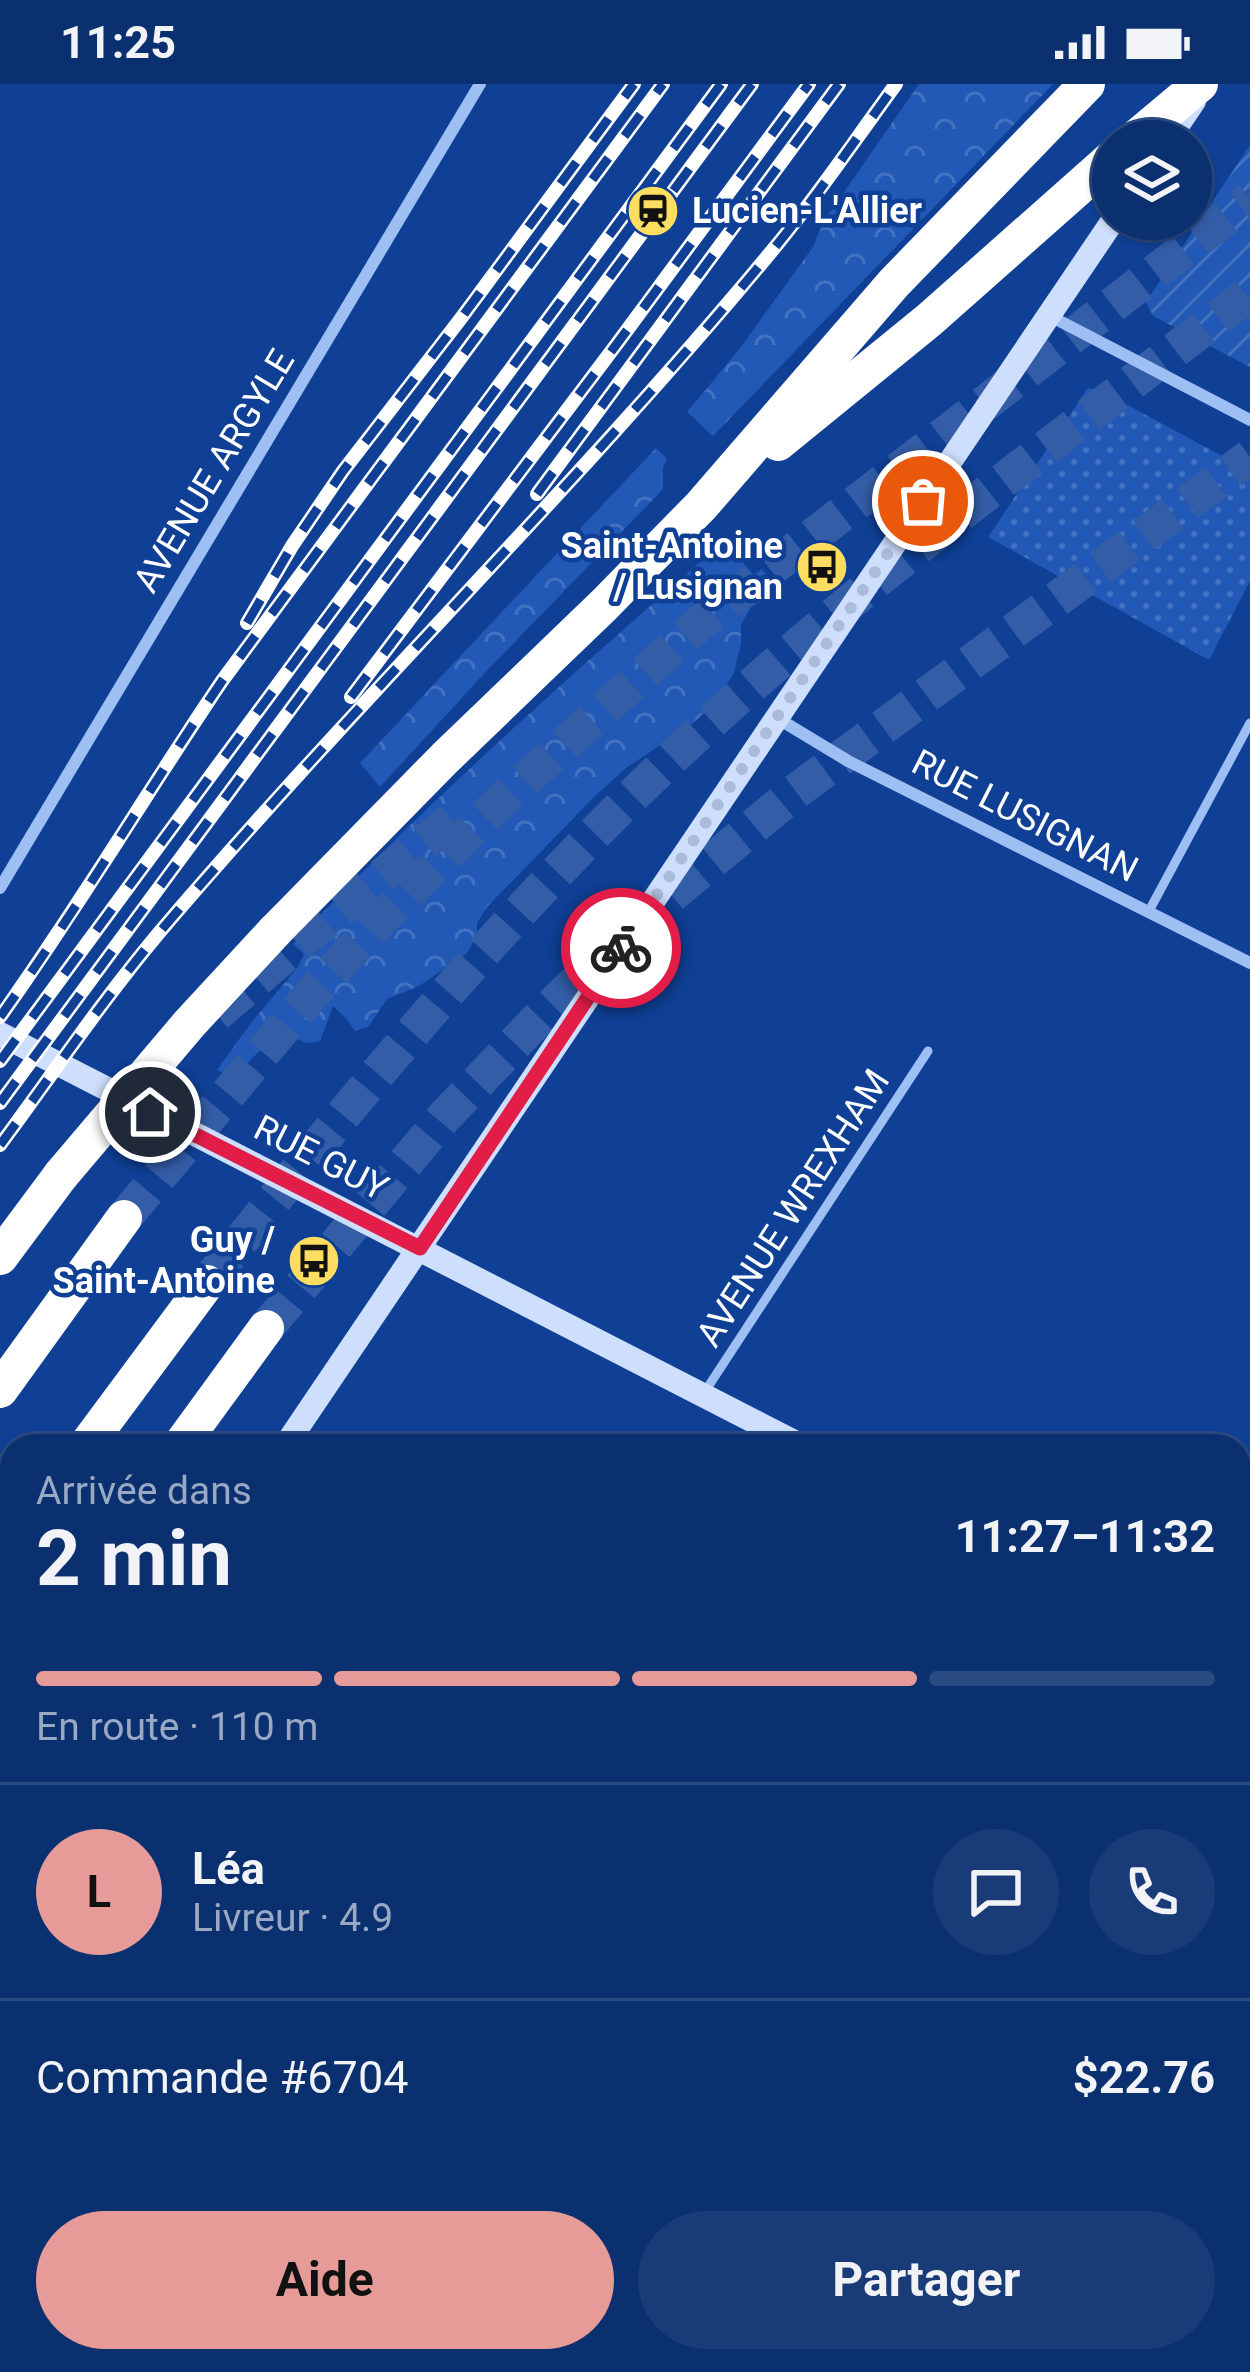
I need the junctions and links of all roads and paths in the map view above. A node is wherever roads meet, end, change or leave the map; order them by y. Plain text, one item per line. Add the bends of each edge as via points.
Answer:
1 (480, 84) edge
2 (1087, 84) edge
3 (1203, 84) edge
4 (1158, 120) edge
5 (1180, 120) edge
6 (1092, 176) edge
7 (1100, 240) edge
8 (1050, 316) junction
9 (1250, 420) edge
10 (701, 506) junction
11 (776, 717) junction
12 (1250, 723) edge
13 (0, 888) edge
14 (1149, 911) junction
15 (1250, 963) edge
16 (0, 1034) edge
17 (928, 1052) dead end
18 (124, 1218) tunnel mouth
19 (420, 1248) junction
20 (0, 1257) edge
21 (207, 1283) tunnel mouth
22 (266, 1328) tunnel mouth
23 (0, 1390) edge
24 (704, 1394) junction
25 (95, 1434) edge
26 (189, 1434) edge
27 (293, 1434) edge
28 (779, 1434) edge

1 - 13 street, AVENUE ARGYLE
2 - 10 highway via 894,283
3 - 4 highway
3 - 5 main road
6 - 10 highway
7 - 8 main road
8 - 9 street
8 - 11 main road
10 - 20 highway, bridge via 275,931 61,1175
11 - 14 street, RUE LUSIGNAN
11 - 19 main road
12 - 14 lane
14 - 15 street, RUE LUSIGNAN
16 - 19 main road, RUE GUY
17 - 24 lane, AVENUE WREXHAM
18 - 23 highway
19 - 24 main road, RUE GUY
19 - 27 main road
21 - 25 highway
22 - 26 highway
24 - 28 main road, RUE GUY

